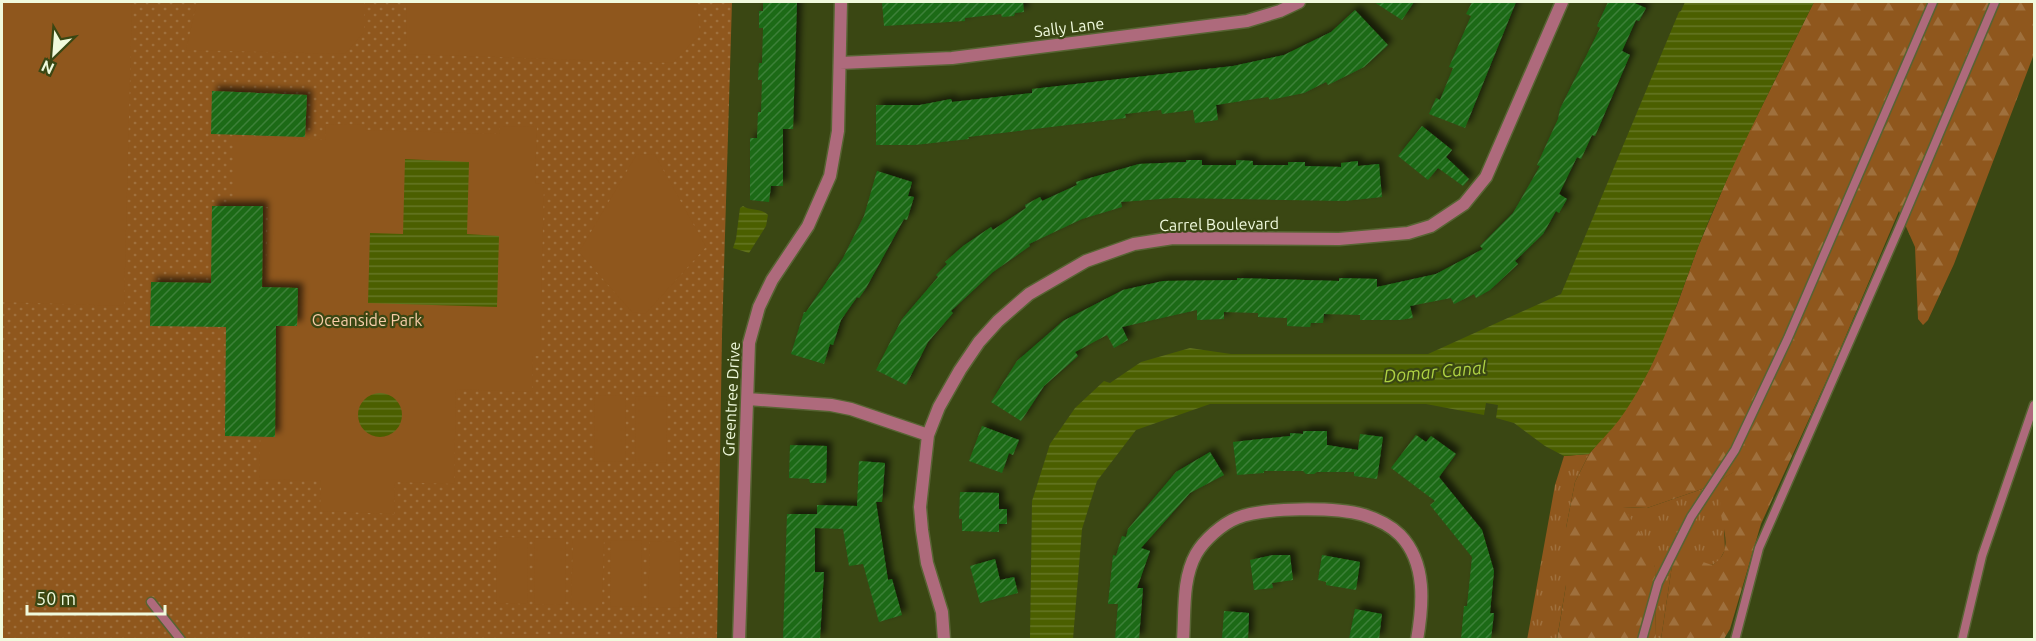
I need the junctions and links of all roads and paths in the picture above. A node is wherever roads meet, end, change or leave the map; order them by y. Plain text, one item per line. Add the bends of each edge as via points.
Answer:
1 (841, 2) edge
2 (1299, 2) edge
3 (1562, 2) edge
4 (1933, 2) edge
5 (1995, 2) edge
6 (840, 63) junction
7 (748, 399) junction
8 (2034, 405) edge
9 (928, 435) junction
10 (151, 602) dead end
11 (181, 639) edge
12 (739, 639) edge
13 (944, 639) edge
14 (1183, 639) edge
15 (1417, 639) edge
16 (1642, 639) edge
17 (1736, 639) edge
18 (1962, 639) edge

1 - 6 street, Greentree Drive
2 - 6 street, Sally Lane via 1247,21 952,58
3 - 9 street, Carrel Boulevard via 1486,177 1464,204 1446,218 1408,233 1339,239 1173,238 1134,244 1086,261 1029,294 998,321 949,388
4 - 16 lane via 1735,450 1691,517 1658,583
5 - 17 lane via 1759,548
6 - 7 street, Greentree Drive via 838,131 830,176 808,226 759,307 749,344
7 - 9 street via 831,405
7 - 12 street, Greentree Drive
8 - 18 lane via 1982,556
9 - 13 street, Carrel Boulevard via 920,507 927,563 942,612
10 - 11 lane
14 - 15 street via 1188,576 1196,554 1234,519 1257,511 1362,515 1384,523 1400,535 1415,559 1421,580 1422,613

